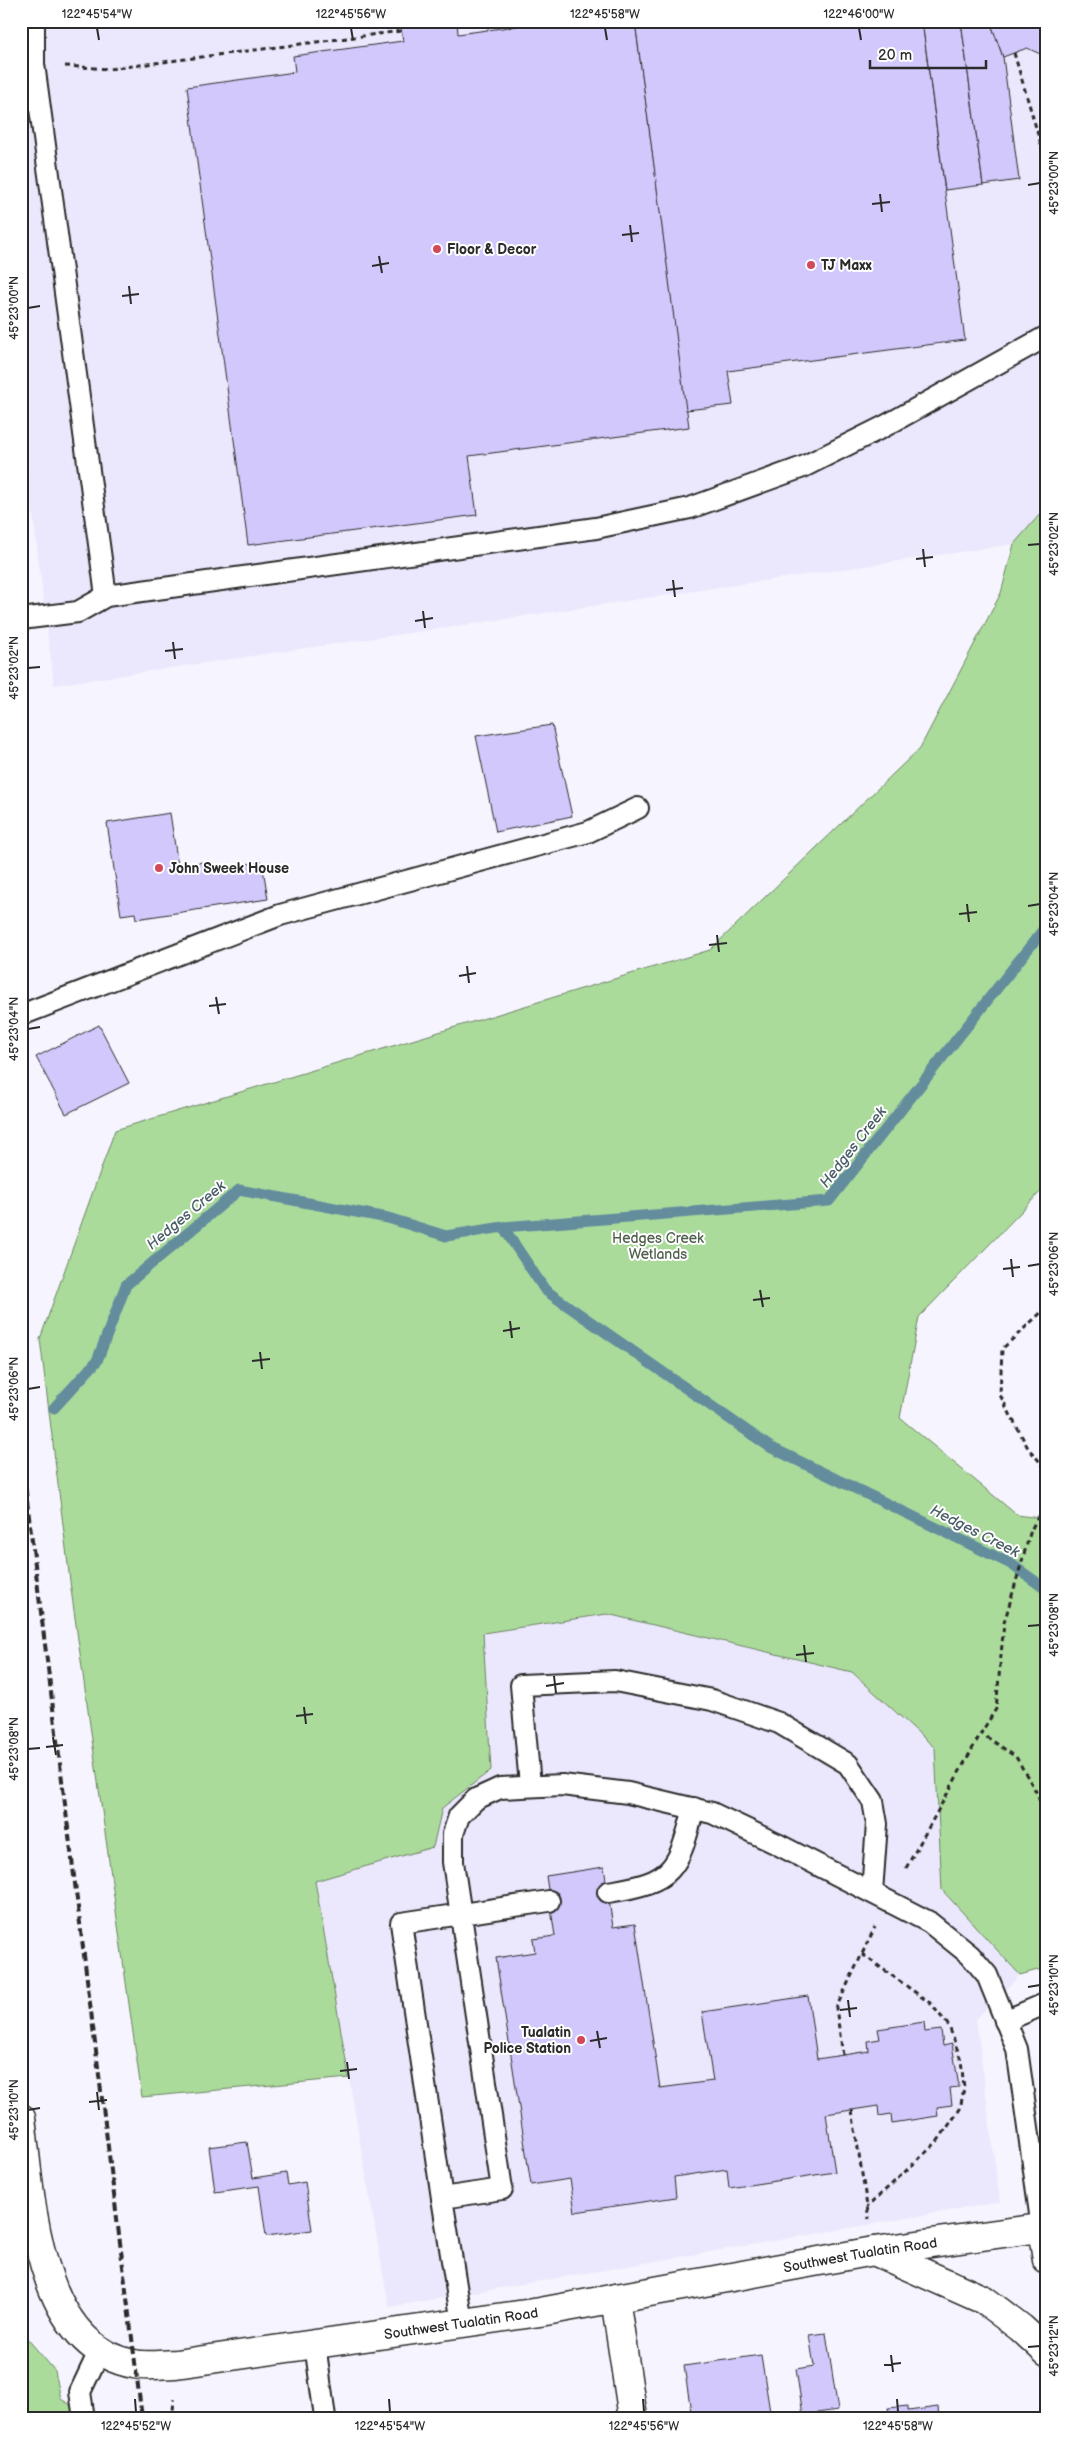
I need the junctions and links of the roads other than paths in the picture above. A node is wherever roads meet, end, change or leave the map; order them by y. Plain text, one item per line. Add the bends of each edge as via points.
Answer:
1 (34, 21) edge
2 (1047, 336) edge
3 (106, 596) junction
4 (21, 618) edge
5 (638, 808) dead end
6 (21, 1015) edge
7 (530, 1785) junction
8 (694, 1808) junction
9 (608, 1892) dead end
10 (872, 1892) junction
11 (549, 1901) dead end
12 (461, 1914) junction
13 (1047, 2003) edge
14 (1005, 2021) junction
15 (21, 2118) edge
16 (26, 2194) edge
17 (442, 2198) junction
18 (1044, 2227) edge
19 (874, 2252) junction
20 (1047, 2260) edge
21 (615, 2298) junction
22 (462, 2323) junction
23 (315, 2344) junction
24 (100, 2350) junction
25 (1047, 2352) edge
26 (84, 2418) edge
27 (325, 2418) edge
28 (633, 2418) edge

1 - 3 lane via 34,64
2 - 3 lane via 885,426 803,467 690,508 596,528
3 - 4 lane via 78,612
5 - 6 lane via 588,832 280,915
7 - 8 lane via 562,1785 628,1793
7 - 10 lane via 521,1685 616,1681 712,1700 779,1724 848,1764 873,1801 877,1824
7 - 12 lane via 500,1788 476,1799 459,1816 453,1834 453,1862
8 - 9 lane via 684,1848 674,1867 657,1880
8 - 10 lane via 712,1813
10 - 14 lane via 929,1922 970,1955 987,1975
11 - 12 lane
12 - 17 lane via 401,1923
12 - 17 lane via 502,2190
13 - 14 lane
14 - 18 lane via 1017,2049
15 - 16 main road, Southwest Tualatin Road
16 - 24 main road, Southwest Tualatin Road via 53,2290 77,2330
17 - 22 lane
18 - 19 main road, Southwest Tualatin Road
18 - 20 main road
19 - 21 main road, Southwest Tualatin Road
19 - 25 main road via 984,2300
21 - 22 main road, Southwest Tualatin Road
21 - 28 main road
22 - 23 main road, Southwest Tualatin Road
23 - 24 main road, Southwest Tualatin Road via 176,2364 134,2364
23 - 27 lane
24 - 26 lane via 80,2392

